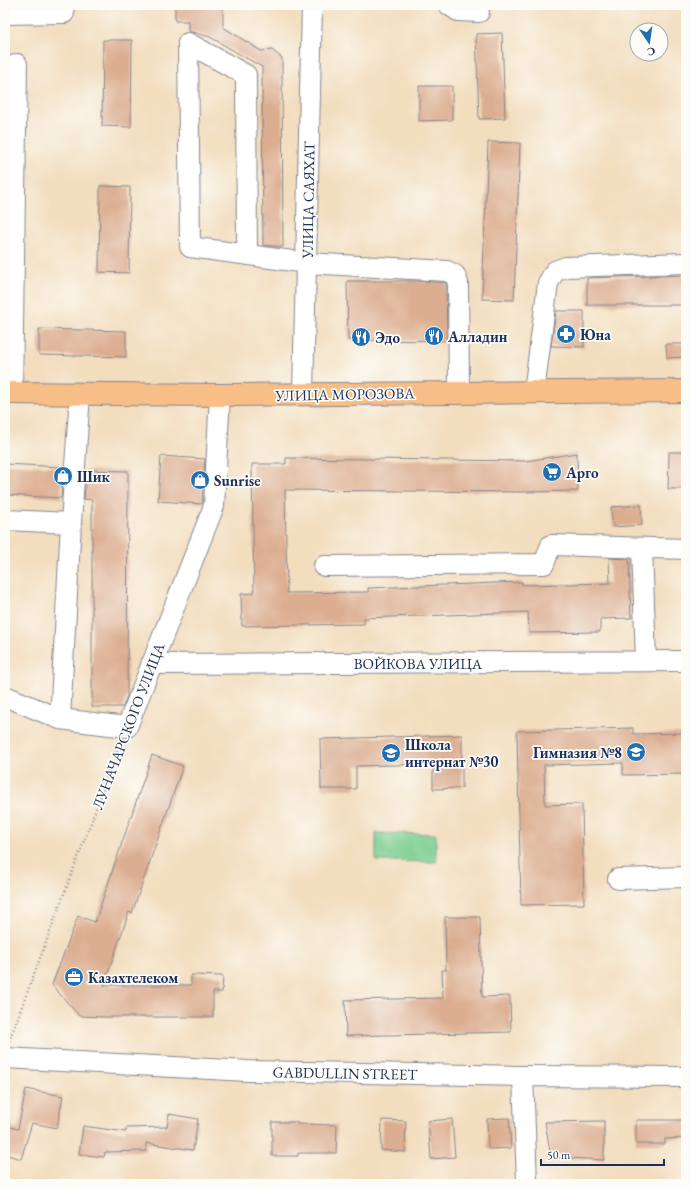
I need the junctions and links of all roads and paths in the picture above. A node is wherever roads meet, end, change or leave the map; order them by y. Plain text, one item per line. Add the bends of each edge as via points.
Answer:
1 (312, 5) edge
2 (449, 5) edge
3 (479, 12) dead end
4 (5, 14) edge
5 (64, 14) dead end
6 (17, 64) dead end
7 (246, 254) junction
8 (307, 263) junction
9 (686, 263) edge
10 (9, 301) edge
11 (686, 391) edge
12 (534, 392) junction
13 (9, 393) edge
14 (459, 393) junction
15 (80, 394) junction
16 (303, 394) junction
17 (220, 396) junction
18 (5, 520) edge
19 (71, 523) junction
20 (642, 548) junction
21 (686, 549) edge
22 (324, 566) dead end
23 (646, 661) junction
24 (686, 661) edge
25 (150, 664) junction
26 (5, 696) edge
27 (60, 719) junction
28 (127, 727) junction
29 (686, 877) edge
30 (618, 879) dead end
31 (6, 1051) edge
32 (523, 1076) junction
33 (686, 1077) edge
34 (527, 1184) edge

1 - 8 street, УЛИЦА САЯХАТ
2 - 3 street via 458,11
4 - 5 street
6 - 10 street
7 - 7 street via 246,75 188,43 190,247
7 - 8 street
8 - 14 street via 447,271 455,275 458,283
8 - 16 street, УЛИЦА САЯХАТ
9 - 12 street via 566,267 556,271 548,283
10 - 13 street
11 - 12 main road, УЛИЦА МОРОЗОВА
12 - 14 main road, УЛИЦА МОРОЗОВА
13 - 15 main road, УЛИЦА МОРОЗОВА
14 - 16 main road, УЛИЦА МОРОЗОВА
15 - 17 main road, УЛИЦА МОРОЗОВА
15 - 19 street
16 - 17 main road, УЛИЦА МОРОЗОВА
17 - 25 street, ЛУНАЧАРСКОГО УЛИЦА via 214,506
18 - 19 street
19 - 27 street
20 - 21 street
20 - 22 street via 551,545 544,564
20 - 23 street
23 - 24 street, ВОЙКОВА УЛИЦА
23 - 25 street, ВОЙКОВА УЛИЦА
25 - 28 street, ЛУНАЧАРСКОГО УЛИЦА
26 - 27 street
27 - 28 street
28 - 31 path, ЛУНАЧАРСКОГО УЛИЦА
29 - 30 street
31 - 32 street, GABDULLIN STREET via 248,1071
32 - 33 street, GABDULLIN STREET
32 - 34 street

